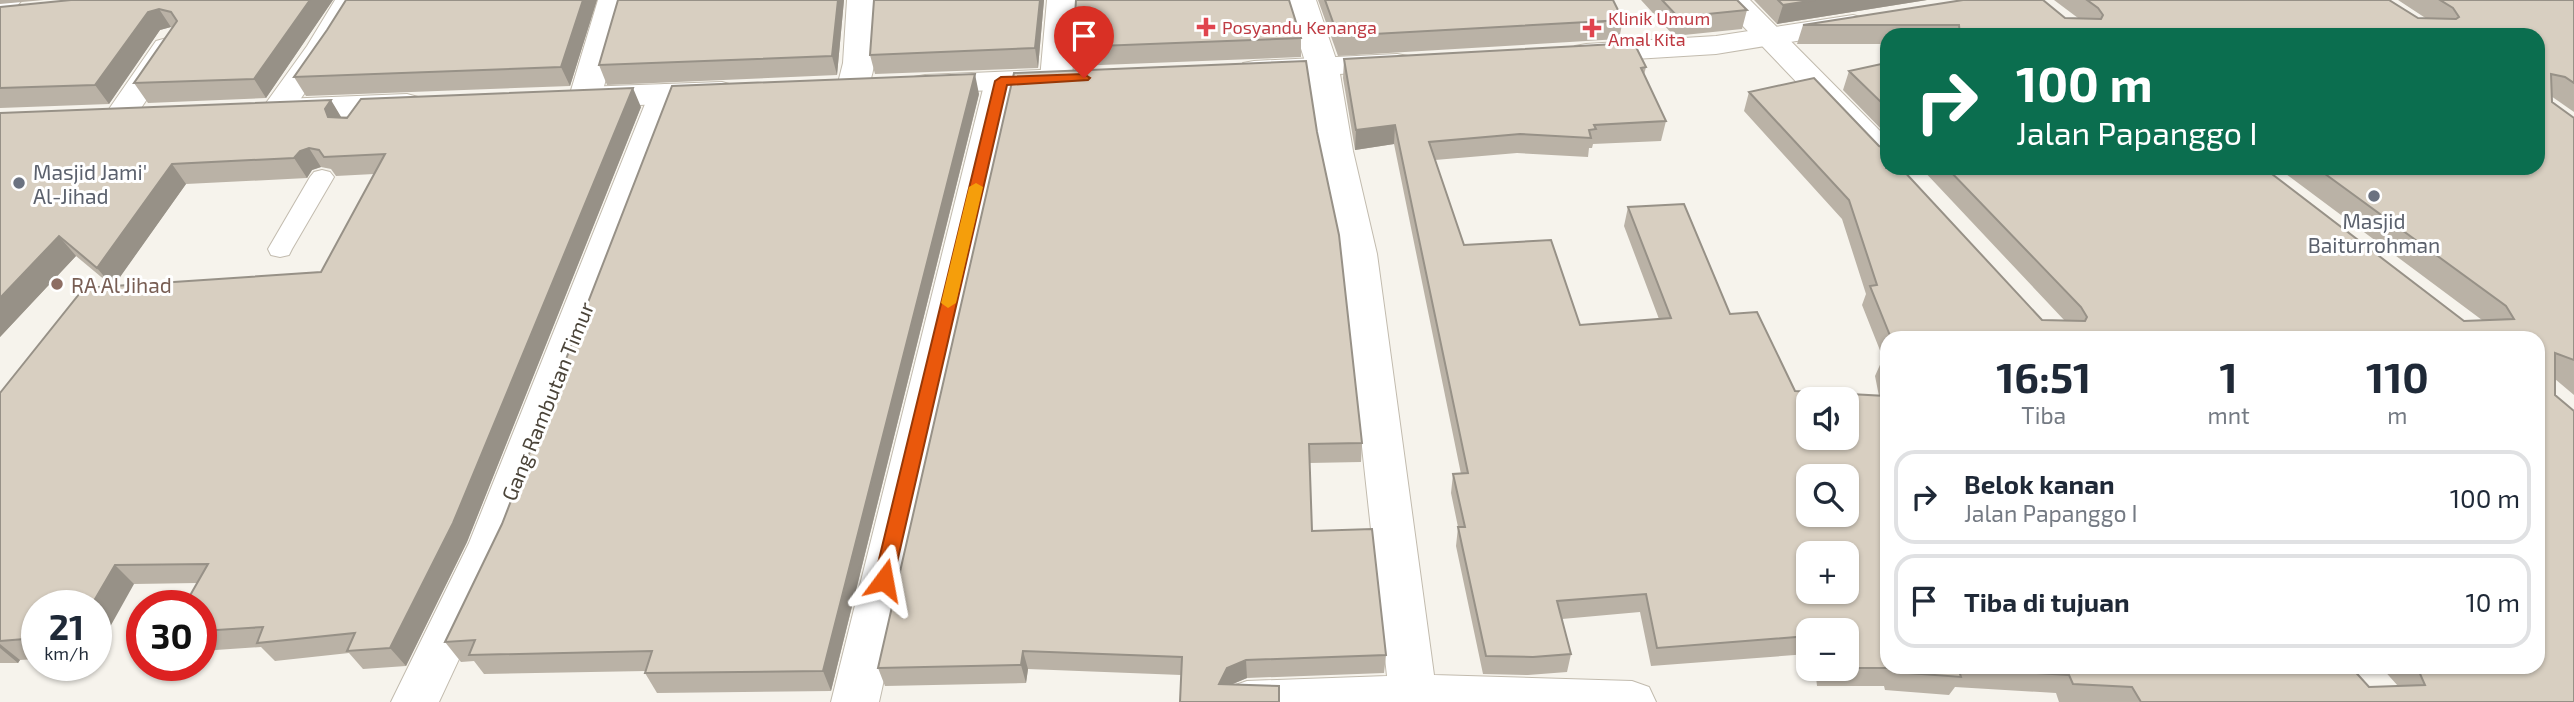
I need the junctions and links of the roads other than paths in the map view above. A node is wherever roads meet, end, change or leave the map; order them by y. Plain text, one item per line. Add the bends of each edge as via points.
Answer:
1 (350, 0) edge
2 (613, 0) edge
3 (862, 0) edge
4 (1062, 0) edge
5 (1301, 0) edge
6 (1733, 0) edge
7 (18, 7) edge
8 (0, 8) edge
9 (0, 16) edge
10 (1878, 20) edge
11 (1769, 37) junction
12 (172, 39) edge
13 (1553, 55) edge
14 (1432, 61) edge
15 (1323, 68) junction
16 (1222, 72) edge
17 (1098, 77) edge
18 (1056, 79) junction
19 (1001, 81) junction
20 (745, 91) edge
21 (665, 94) junction
22 (431, 103) edge
23 (159, 114) edge
24 (1880, 150) edge
25 (322, 177) edge
26 (280, 248) dead end
27 (1413, 696) junction
28 (415, 702) edge
29 (855, 702) edge
30 (1247, 702) edge
31 (1632, 702) edge

1 - 22 street via 321,48 264,110 358,118
2 - 21 street via 571,98
3 - 19 street via 858,63 863,86
4 - 18 street
5 - 15 street
6 - 11 street
7 - 8 street
7 - 9 street
10 - 11 street
11 - 13 street via 1716,45
11 - 24 street
12 - 23 street via 107,117
14 - 15 street
15 - 16 street
15 - 27 street via 1359,254
17 - 18 street
18 - 19 street
19 - 29 street
20 - 21 street
21 - 28 street, Gang Rambutan Timur via 491,543
25 - 26 lane
27 - 30 street
27 - 31 street

